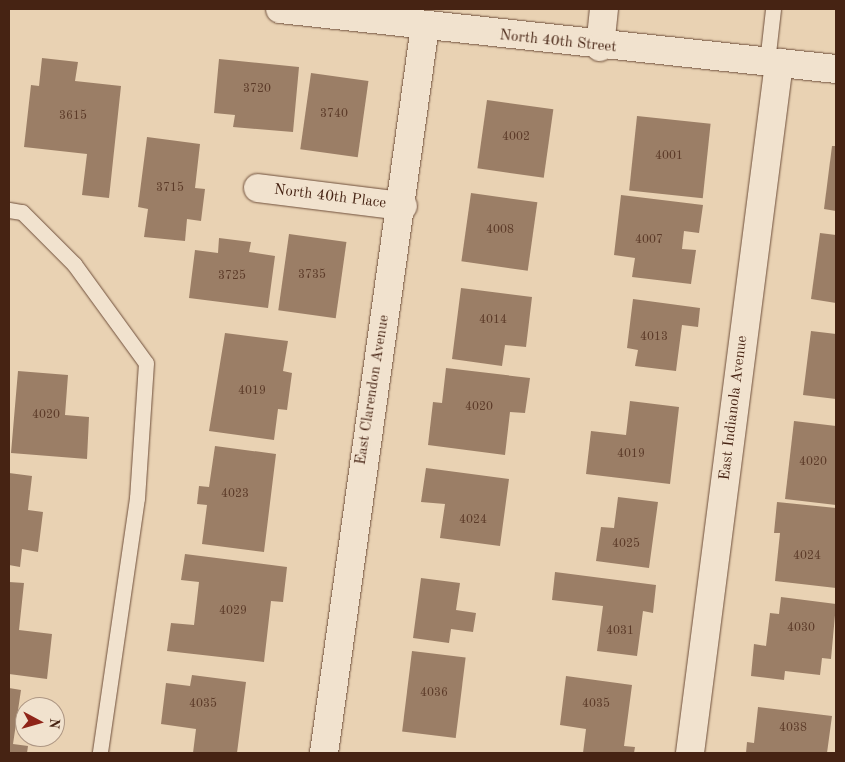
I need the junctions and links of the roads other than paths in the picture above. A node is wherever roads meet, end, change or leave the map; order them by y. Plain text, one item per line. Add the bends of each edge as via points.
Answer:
1 (280, 9) edge
2 (604, 9) edge
3 (773, 9) edge
4 (426, 26) junction
5 (600, 47) junction
6 (773, 63) junction
7 (836, 69) edge
8 (258, 188) dead end
9 (403, 206) junction
10 (9, 210) edge
11 (100, 753) edge
12 (324, 753) edge
13 (690, 753) edge

1 - 4 street, North 40th Street
2 - 5 street
3 - 6 lane
4 - 5 street, North 40th Street
4 - 9 street, East Clarendon Avenue
5 - 6 street, North 40th Street
6 - 7 street, North 40th Street
6 - 13 street, East Indianola Avenue
8 - 9 street, North 40th Place
9 - 12 street, East Clarendon Avenue via 370,402
10 - 11 lane via 22,212 74,264 146,363 137,498

